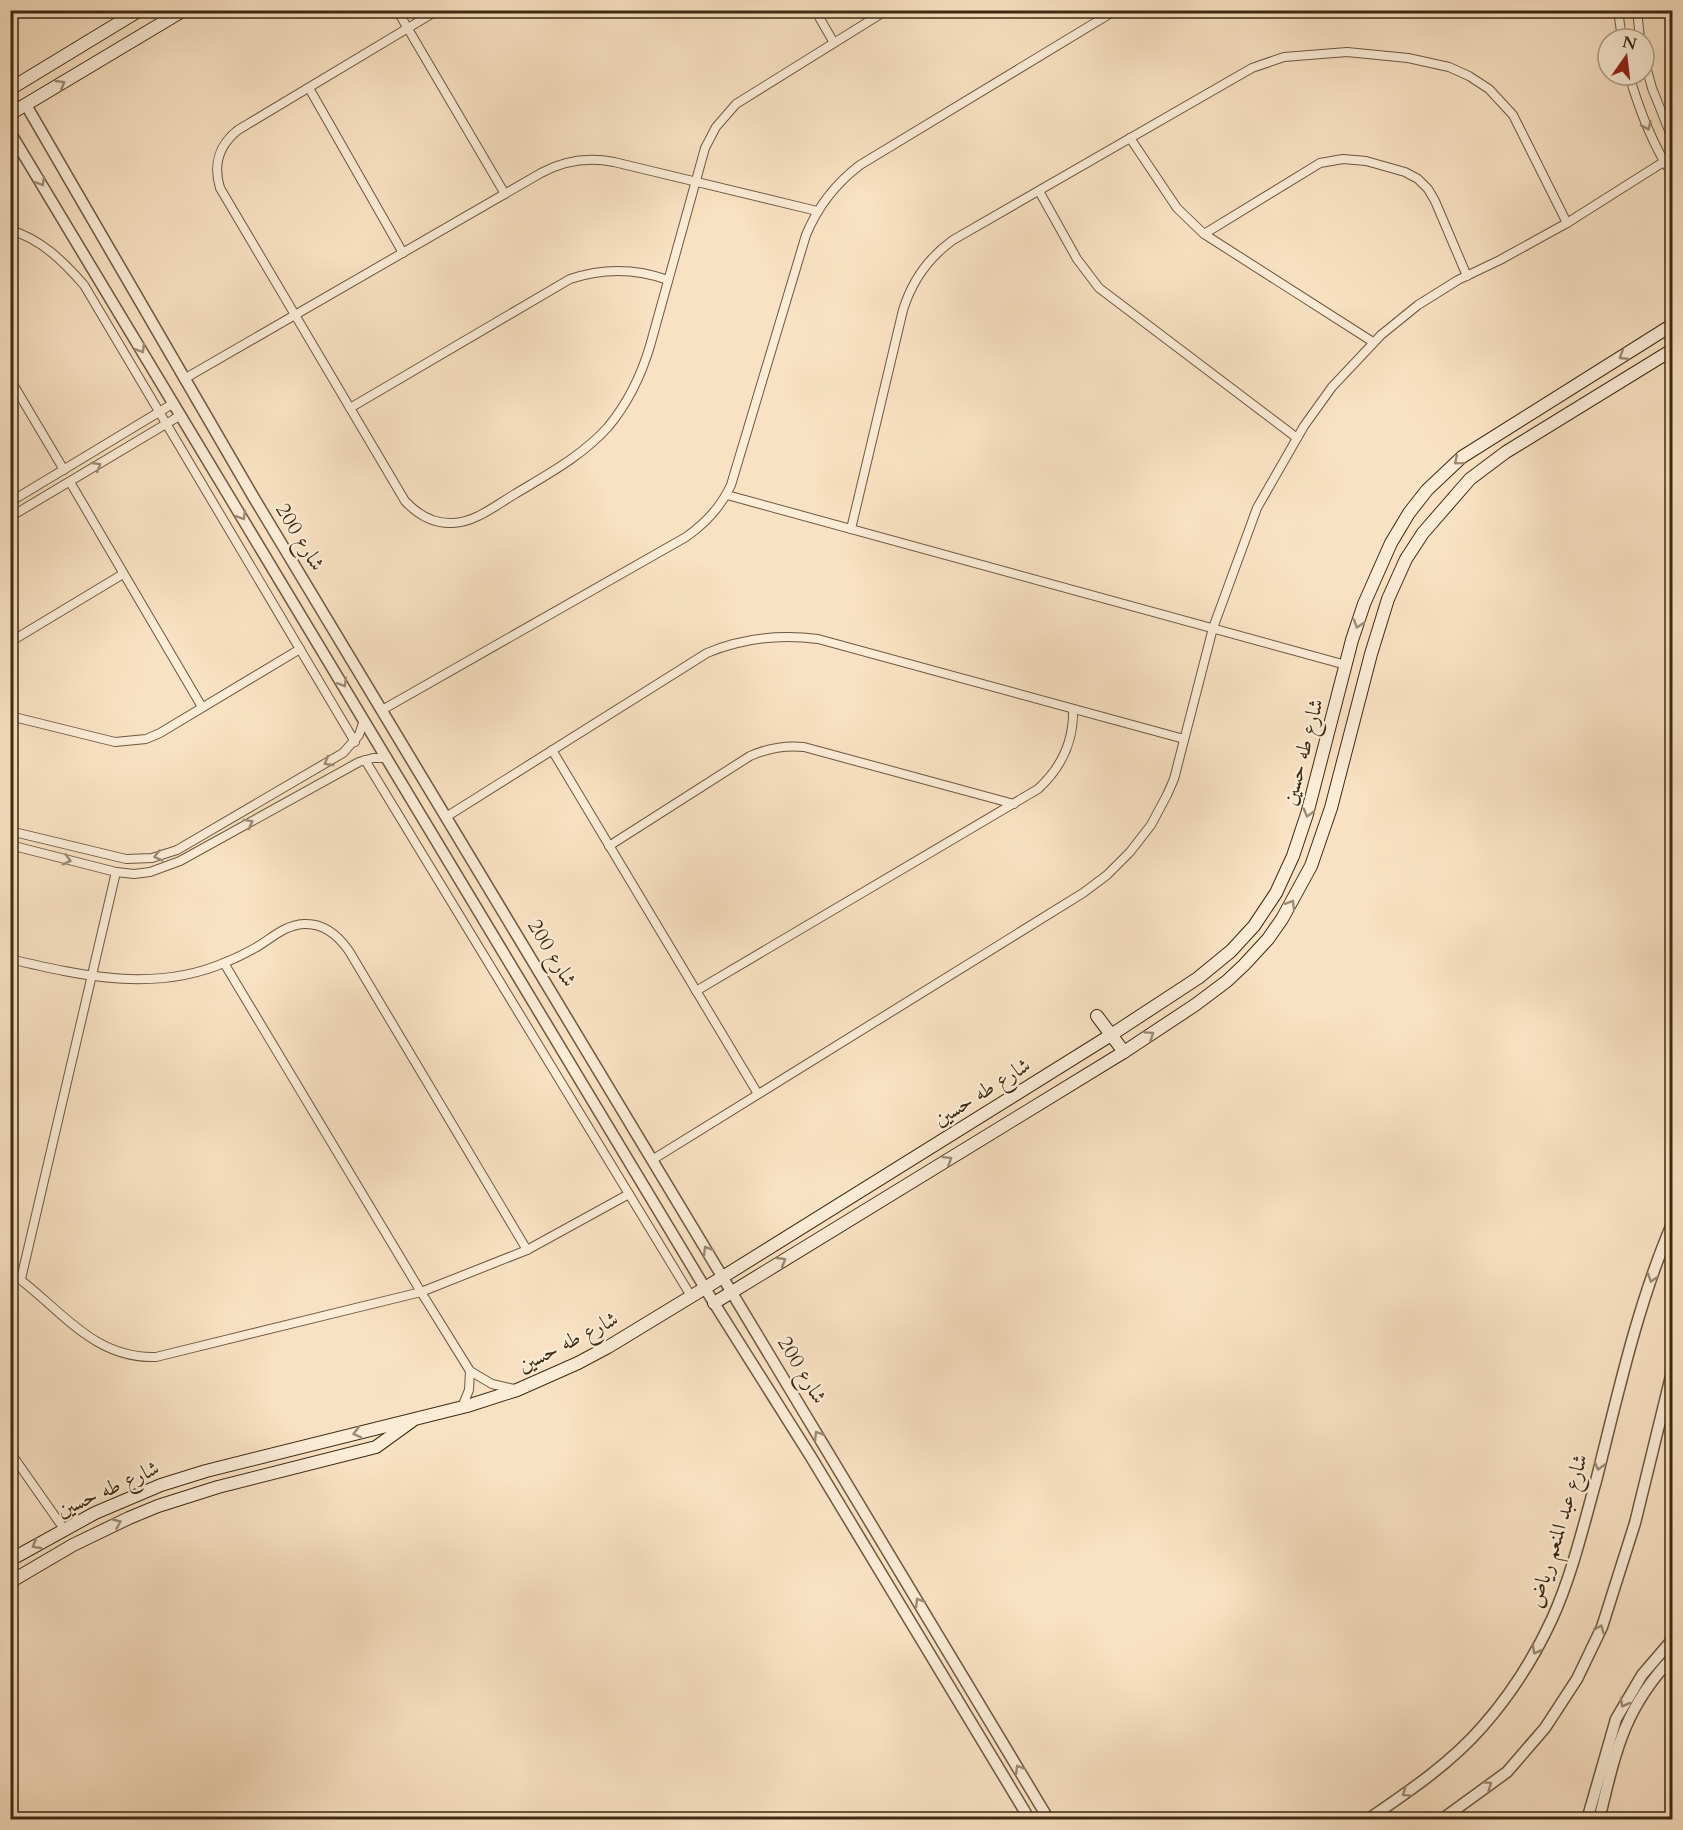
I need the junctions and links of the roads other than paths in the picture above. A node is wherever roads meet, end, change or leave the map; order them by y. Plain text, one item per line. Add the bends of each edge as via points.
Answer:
1 (140, 10) edge
2 (184, 10) edge
3 (397, 10) edge
4 (438, 10) edge
5 (814, 10) edge
6 (887, 10) edge
7 (1116, 10) edge
8 (1618, 10) edge
9 (1636, 10) edge
10 (1620, 27) edge
11 (1638, 27) edge
12 (408, 29) junction
13 (834, 43) junction
14 (1633, 87) edge
15 (1652, 87) edge
16 (309, 88) junction
17 (10, 89) edge
18 (26, 105) junction
19 (10, 114) edge
20 (10, 132) edge
21 (1130, 138) junction
22 (1672, 138) edge
23 (1665, 161) junction
24 (1672, 174) edge
25 (695, 182) junction
26 (1039, 191) junction
27 (506, 194) junction
28 (817, 211) junction
29 (1567, 223) junction
30 (10, 230) edge
31 (1204, 234) junction
32 (403, 253) junction
33 (1467, 276) junction
34 (668, 280) junction
35 (295, 315) junction
36 (1672, 325) edge
37 (1373, 342) junction
38 (1672, 350) edge
39 (184, 378) junction
40 (11, 382) edge
41 (174, 403) junction
42 (350, 408) junction
43 (160, 413) junction
44 (181, 415) junction
45 (166, 425) junction
46 (1297, 438) junction
47 (64, 470) junction
48 (70, 482) junction
49 (727, 495) junction
50 (10, 502) edge
51 (10, 517) edge
52 (851, 529) junction
53 (123, 574) junction
54 (1213, 628) junction
55 (10, 642) edge
56 (300, 649) junction
57 (1346, 665) junction
58 (202, 708) junction
59 (1073, 709) junction
60 (381, 710) junction
61 (10, 716) edge
62 (364, 719) junction
63 (1184, 739) junction
64 (355, 742) junction
65 (552, 750) junction
66 (387, 758) junction
67 (365, 760) junction
68 (1014, 804) junction
69 (446, 817) junction
70 (10, 831) edge
71 (10, 845) edge
72 (609, 846) junction
73 (116, 872) junction
74 (10, 959) edge
75 (224, 963) junction
76 (92, 976) junction
77 (696, 991) junction
78 (1097, 1016) dead end
79 (1111, 1035) junction
80 (1124, 1052) junction
81 (758, 1094) junction
82 (652, 1160) junction
83 (629, 1194) junction
84 (1672, 1224) edge
85 (527, 1250) junction
86 (10, 1272) edge
87 (723, 1276) junction
88 (21, 1280) junction
89 (705, 1288) junction
90 (421, 1292) junction
91 (732, 1292) junction
92 (691, 1296) junction
93 (714, 1302) junction
94 (470, 1371) junction
95 (1672, 1372) edge
96 (517, 1390) junction
97 (462, 1407) junction
98 (414, 1419) junction
99 (10, 1452) edge
100 (64, 1529) junction
101 (10, 1560) edge
102 (10, 1582) edge
103 (1672, 1640) edge
104 (1672, 1658) edge
105 (1030, 1820) edge
106 (1049, 1820) edge
107 (1366, 1820) edge
108 (1441, 1820) edge
109 (1587, 1820) edge
110 (1599, 1820) edge

1 - 17 main road
18 -> 2 main road
3 - 12 street
4 - 12 street
5 - 13 street
6 - 13 street
7 - 28 street via 860,165 832,190
8 - 10 street
9 - 11 street
12 - 16 street
12 - 27 street
13 - 25 street via 736,104 710,137
14 -> 23 street
15 - 22 street
16 - 32 street
16 - 35 street via 232,135 223,146 216,167 220,188
18 - 19 main road
18 - 39 street, شارع 200
20 -> 41 street, شارع 200
21 - 26 street
21 - 29 street via 1252,68 1284,57 1347,52 1408,58 1459,71 1498,97 1520,125
21 - 31 street via 1177,208
23 - 24 street
23 - 29 street
25 - 27 street via 590,159 558,165
25 - 28 street
25 - 34 street
26 - 46 street via 1077,259 1099,288
26 - 52 street via 944,247 926,264 912,286
27 - 32 street
28 - 49 street via 806,235
29 - 33 street
30 - 43 street via 43,245 84,285
31 - 33 street via 1320,163 1366,161 1405,172 1428,189
31 - 37 street
32 - 35 street
33 - 37 street via 1418,305
34 - 42 street via 620,270 570,279
34 - 42 street via 641,374 608,426 572,459 471,520 438,522 411,507
35 - 39 street
35 - 42 street
36 -> 57 main road, شارع طه حسين via 1462,457 1427,490 1409,513 1378,570
37 - 46 street via 1332,387
80 -> 38 main road, شارع طه حسين via 1203,1000 1244,965 1268,939 1303,884 1331,808 1388,599 1423,533 1470,479 1506,452
39 - 60 street, شارع 200
40 - 47 street
41 - 43 street
41 - 44 street, شارع 200
43 - 45 street
43 - 47 street
44 - 45 street
44 -> 62 street, شارع 200
48 -> 45 street
45 - 56 street
46 - 54 street via 1257,508
47 - 50 street
48 - 51 street
48 - 53 street
49 - 52 street
49 - 60 street via 706,522 686,537
52 - 54 street
53 - 55 street
53 - 58 street
54 - 57 street
54 - 63 street
56 - 58 street
56 - 64 street
57 -> 79 main road, شارع طه حسين via 1307,814 1276,893 1254,926 1214,966
58 - 61 street via 146,739 115,742
59 - 63 street
59 - 65 street via 818,639 767,637 707,653
59 - 68 street via 1071,738 1059,766 1038,789
60 - 69 street, شارع 200
62 - 64 street
62 - 66 street, شارع 200
63 - 81 street via 1174,779 1160,810 1135,846 1107,875
64 -> 70 street via 343,753 165,855 126,859
65 - 69 street
65 - 72 street
66 - 67 street
66 - 89 street, شارع 200
73 -> 67 street via 150,872 173,864
67 - 83 street
68 - 72 street via 804,747 785,746 750,756
68 - 77 street
69 - 82 street, شارع 200
71 -> 73 street
72 - 77 street
73 - 76 street
74 - 76 street
75 - 76 street via 163,978 118,980
75 - 85 street via 293,926 319,926 341,940
75 - 90 street
76 - 88 street
77 - 81 street
78 - 79 main road
79 - 80 main road
79 - 87 main road, شارع طه حسين
91 -> 80 main road, شارع طه حسين
81 - 82 street
87 -> 82 street, شارع 200
83 - 85 street
83 - 92 street
84 -> 107 street, شارع عبد المنعم رياض via 1636,1327 1574,1558 1538,1648 1502,1702 1459,1750
85 - 90 street
86 - 88 street
87 - 89 main road, شارع طه حسين
87 - 91 street, شارع 200
88 - 90 street via 100,1344 144,1357
89 - 92 main road, شارع طه حسين
89 - 93 street, شارع 200
90 - 94 street
91 - 93 main road, شارع طه حسين
106 -> 91 street, شارع 200
92 - 96 main road, شارع طه حسين via 608,1347
93 - 105 street, شارع 200
94 - 96 street via 492,1384
94 - 97 street via 469,1390
108 -> 95 street via 1507,1772 1545,1728 1577,1679 1602,1627 1632,1533
96 - 97 main road, شارع طه حسين
97 - 98 main road, شارع طه حسين
98 -> 100 main road, شارع طه حسين via 183,1477 138,1493
102 -> 98 main road, شارع طه حسين via 101,1530 158,1506 376,1447
99 - 100 street
100 -> 101 main road, شارع طه حسين
103 -> 109 street via 1642,1674 1616,1719
104 - 110 street via 1626,1723

